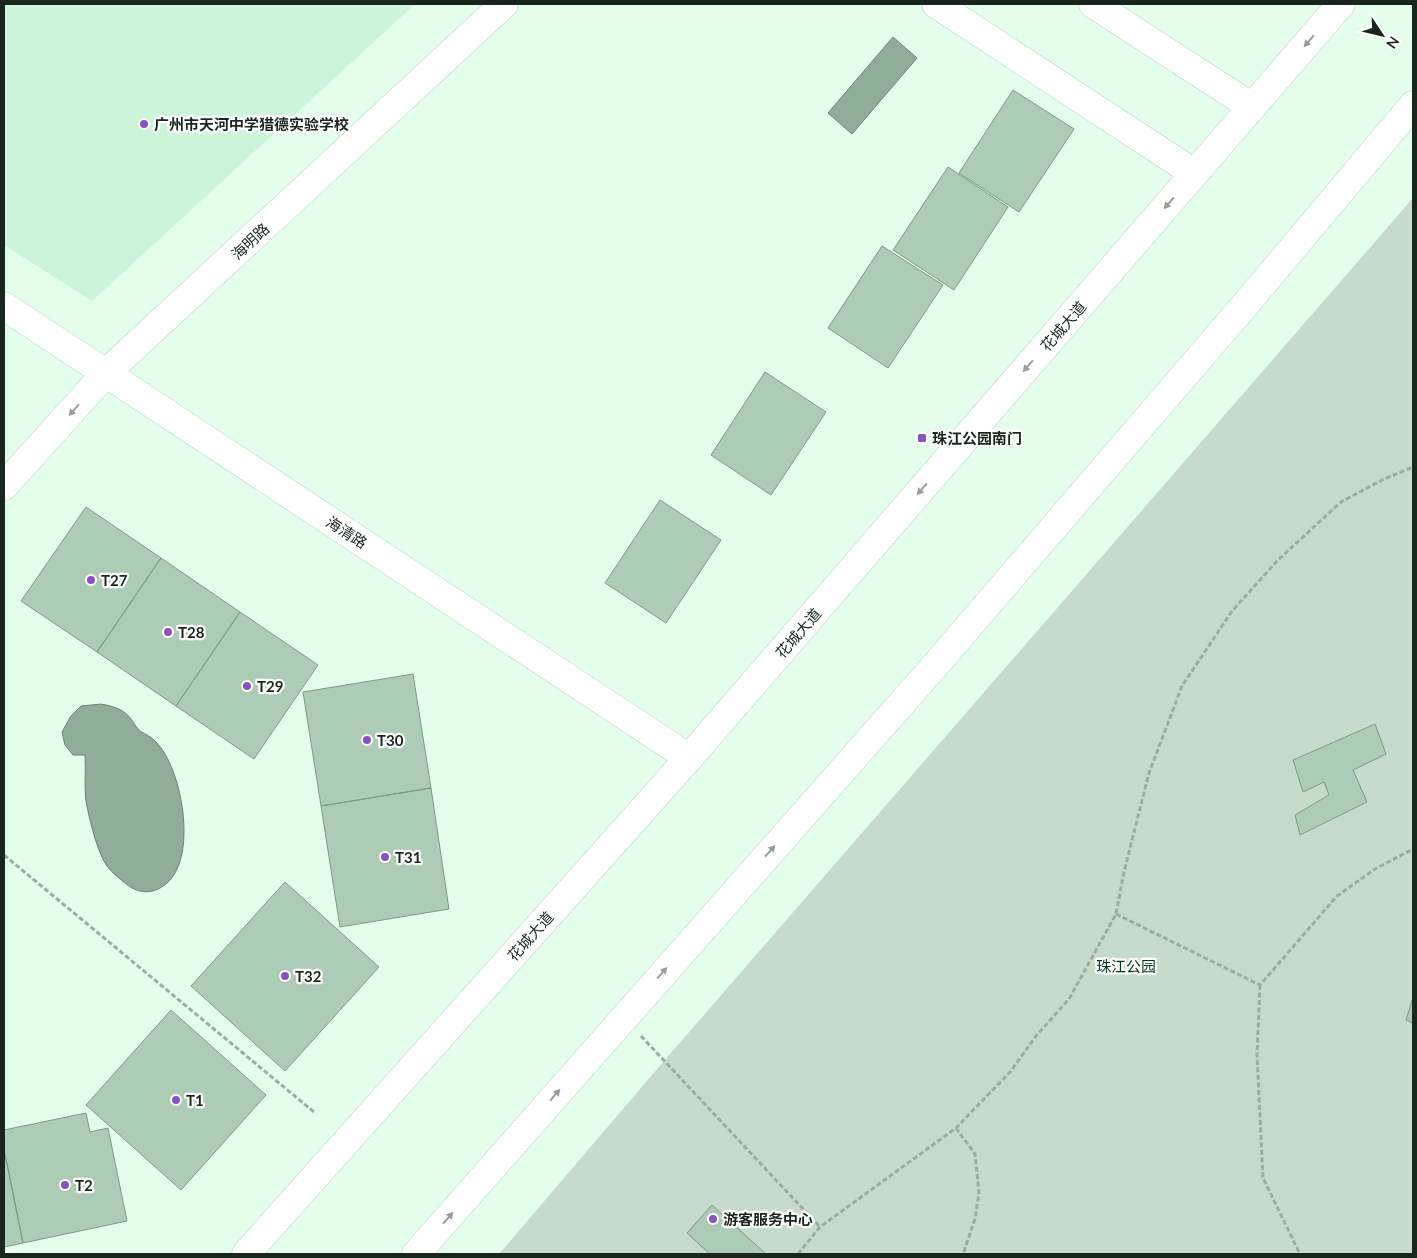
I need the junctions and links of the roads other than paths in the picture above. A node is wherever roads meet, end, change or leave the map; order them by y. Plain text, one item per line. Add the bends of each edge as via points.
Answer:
1 (504, 4) edge
2 (936, 4) edge
3 (1093, 4) edge
4 (1341, 4) edge
5 (1413, 105) edge
6 (1252, 107) junction
7 (1194, 173) junction
8 (4, 306) edge
9 (106, 373) junction
10 (4, 486) edge
11 (689, 758) junction
12 (246, 1254) edge
13 (416, 1254) edge

1 - 9 main road, 海明路
2 - 7 main road
3 - 6 main road
4 -> 6 main road, 花城大道
13 -> 5 main road via 932,669
6 - 7 main road, 花城大道
7 -> 11 main road, 花城大道
8 - 9 main road, 海清路
9 -> 10 main road, 海明路
9 - 11 main road, 海清路
11 - 12 main road, 花城大道

